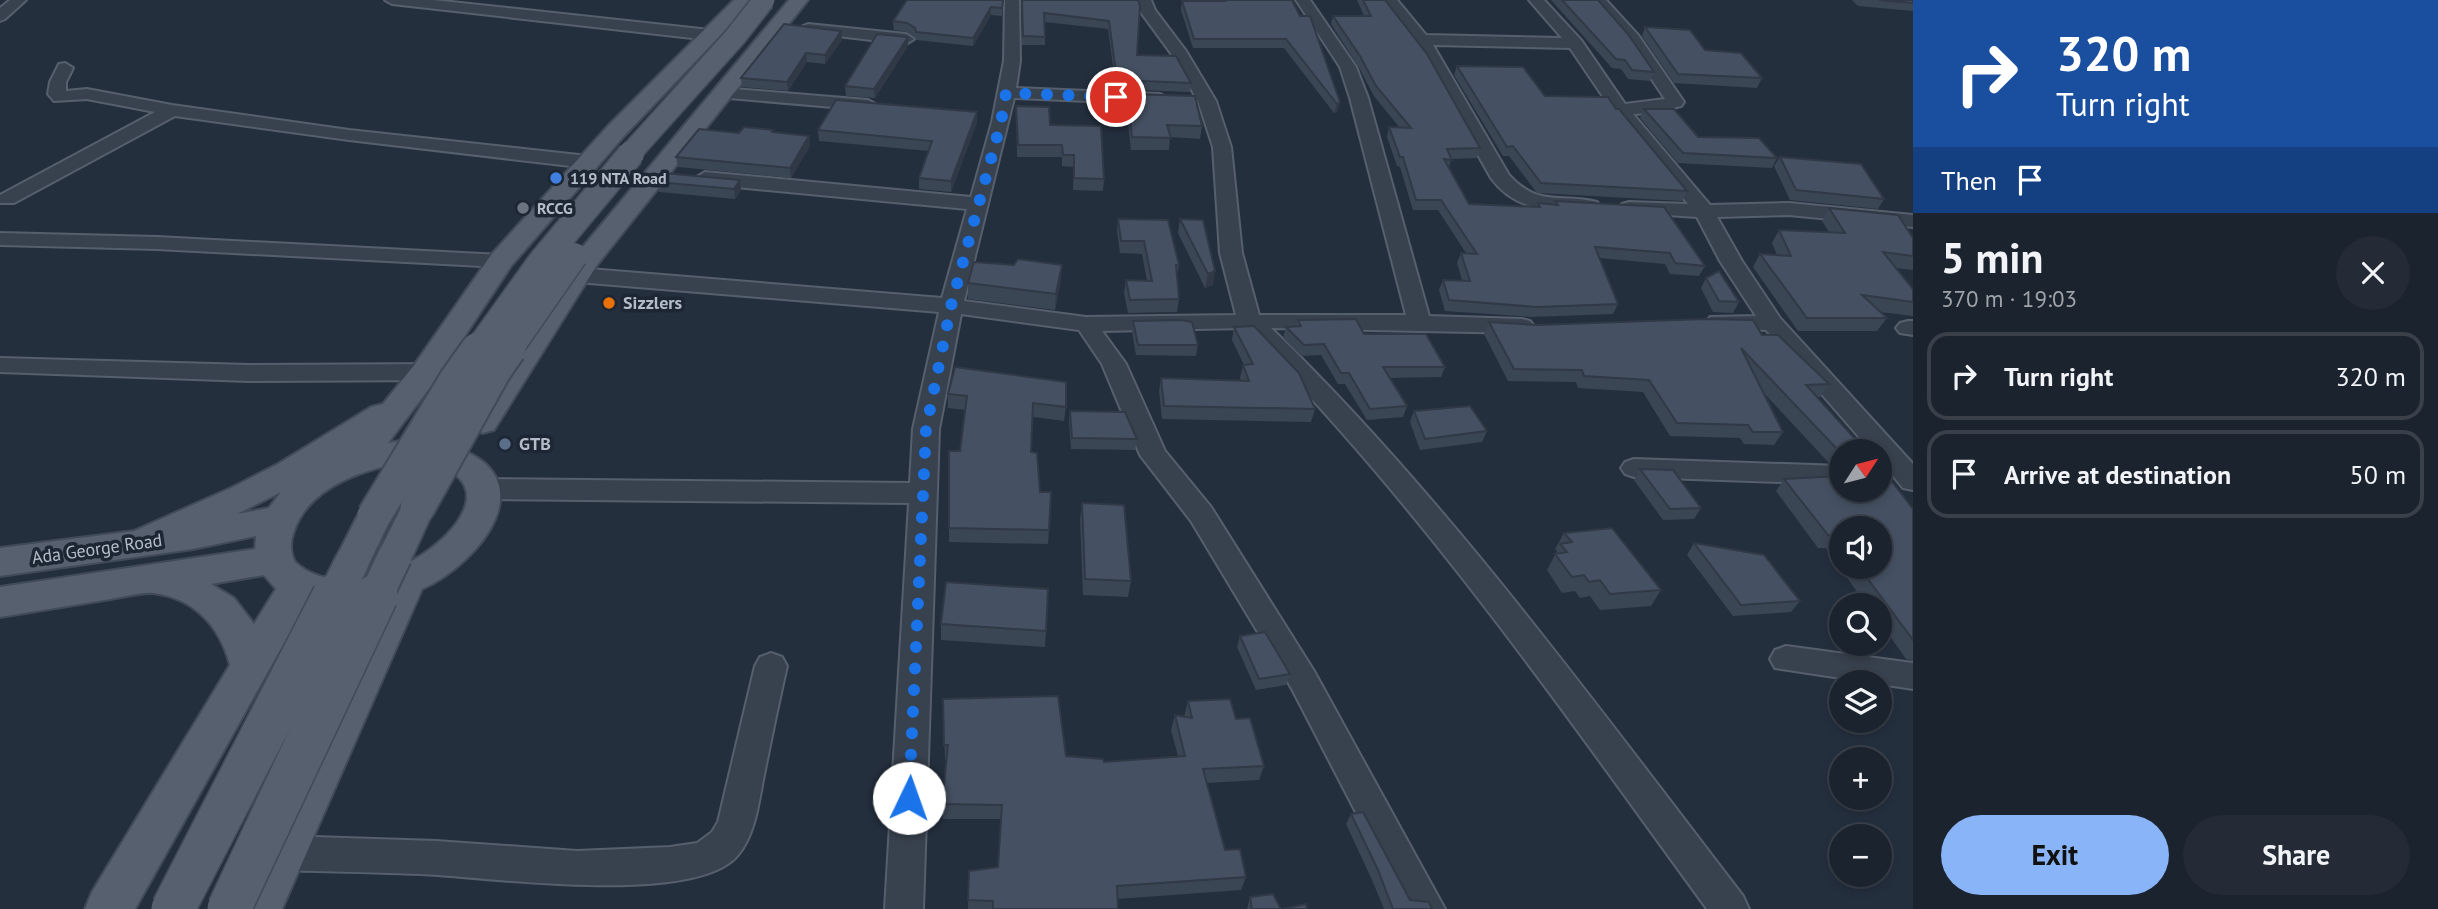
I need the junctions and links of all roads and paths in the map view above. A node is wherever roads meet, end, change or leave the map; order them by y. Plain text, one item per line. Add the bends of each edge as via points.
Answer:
1 (19, 0) edge
2 (392, 0) edge
3 (745, 0) edge
4 (764, 0) edge
5 (786, 0) edge
6 (799, 0) edge
7 (1012, 0) edge
8 (1144, 0) edge
9 (1303, 0) edge
10 (1390, 0) edge
11 (1536, 0) edge
12 (1598, 0) edge
13 (0, 16) edge
14 (778, 26) junction
15 (710, 36) junction
16 (906, 39) edge
17 (1422, 40) junction
18 (1576, 43) junction
19 (65, 68) dead end
20 (723, 93) junction
21 (1207, 101) junction
22 (887, 107) edge
23 (999, 109) junction
24 (1620, 109) junction
25 (172, 110) junction
26 (588, 162) junction
27 (658, 174) junction
28 (7, 199) dead end
29 (978, 204) junction
30 (1704, 211) junction
31 (1913, 221) edge
32 (0, 239) edge
33 (500, 261) junction
34 (577, 275) junction
35 (951, 306) junction
36 (1249, 320) junction
37 (1419, 321) junction
38 (1698, 321) edge
39 (1772, 323) junction
40 (1086, 324) junction
41 (1546, 326) edge
42 (0, 365) edge
43 (426, 371) junction
44 (511, 375) junction
45 (399, 403) junction
46 (460, 460) junction
47 (356, 461) junction
48 (1634, 468) dead end
49 (1829, 474) edge
50 (1892, 477) edge
51 (1911, 479) edge
52 (483, 489) junction
53 (922, 493) junction
54 (281, 518) junction
55 (140, 543) junction
56 (0, 562) edge
57 (286, 572) junction
58 (168, 576) junction
59 (408, 579) junction
60 (0, 602) edge
61 (1786, 659) dead end
62 (250, 667) junction
63 (771, 667) dead end
64 (1913, 676) edge
65 (284, 853) junction
66 (109, 909) edge
67 (173, 909) edge
68 (229, 909) edge
69 (258, 909) edge
70 (904, 909) edge
71 (1426, 909) edge
72 (1730, 909) edge

1 - 13 street
2 - 15 street
3 - 15 main road
4 - 67 main road, bridge via 541,262 456,380 374,516
5 - 68 main road, bridge via 639,172 494,371 417,509
6 - 14 main road
7 - 23 street via 1012,61
8 - 21 street
9 - 37 street via 1348,67
10 - 17 street
11 - 18 street
12 - 24 street via 1632,38 1675,102
14 - 16 street
14 - 20 main road
15 - 26 main road
17 - 18 street
17 - 30 street via 1513,194 1543,203
18 - 24 street
19 - 25 street via 58,82 60,97 87,94
20 - 22 street
20 - 27 main road
21 - 23 street
21 - 36 street via 1222,146 1231,253
23 - 29 street
24 - 30 street
25 - 26 street
25 - 28 street
26 - 33 main road
27 - 29 street
27 - 34 main road
29 - 35 street
30 - 31 street via 1789,209
30 - 39 street
32 - 33 street
33 - 43 main road
34 - 35 street
34 - 44 main road
35 - 40 street
35 - 53 street via 926,429
36 - 37 street
36 - 40 street
36 - 72 street via 1314,384 1420,503
37 - 41 street
38 - 39 street
39 - 51 street
40 - 71 street via 1114,364 1153,454 1201,513 1303,680
42 - 43 street via 249,373
43 - 44 street
43 - 45 main road
44 - 46 main road
45 - 47 main road
45 - 55 main road via 290,472
46 - 47 main road via 414,450
46 - 52 main road via 479,478
47 - 54 main road via 319,480
48 - 49 street
50 - 51 street
52 - 53 street
52 - 59 main road via 480,516 461,544
53 - 70 street
54 - 55 main road, Ada George Road
54 - 57 main road via 272,546
55 - 56 main road, Ada George Road
57 - 58 main road, Ada George Road
57 - 59 main road via 323,592 343,594
57 - 62 main road
58 - 60 main road, Ada George Road
58 - 62 main road via 228,614 237,625
59 - 65 main road
61 - 64 street
62 - 66 main road
63 - 65 street via 735,826 725,844 704,859 577,868
65 - 69 main road

